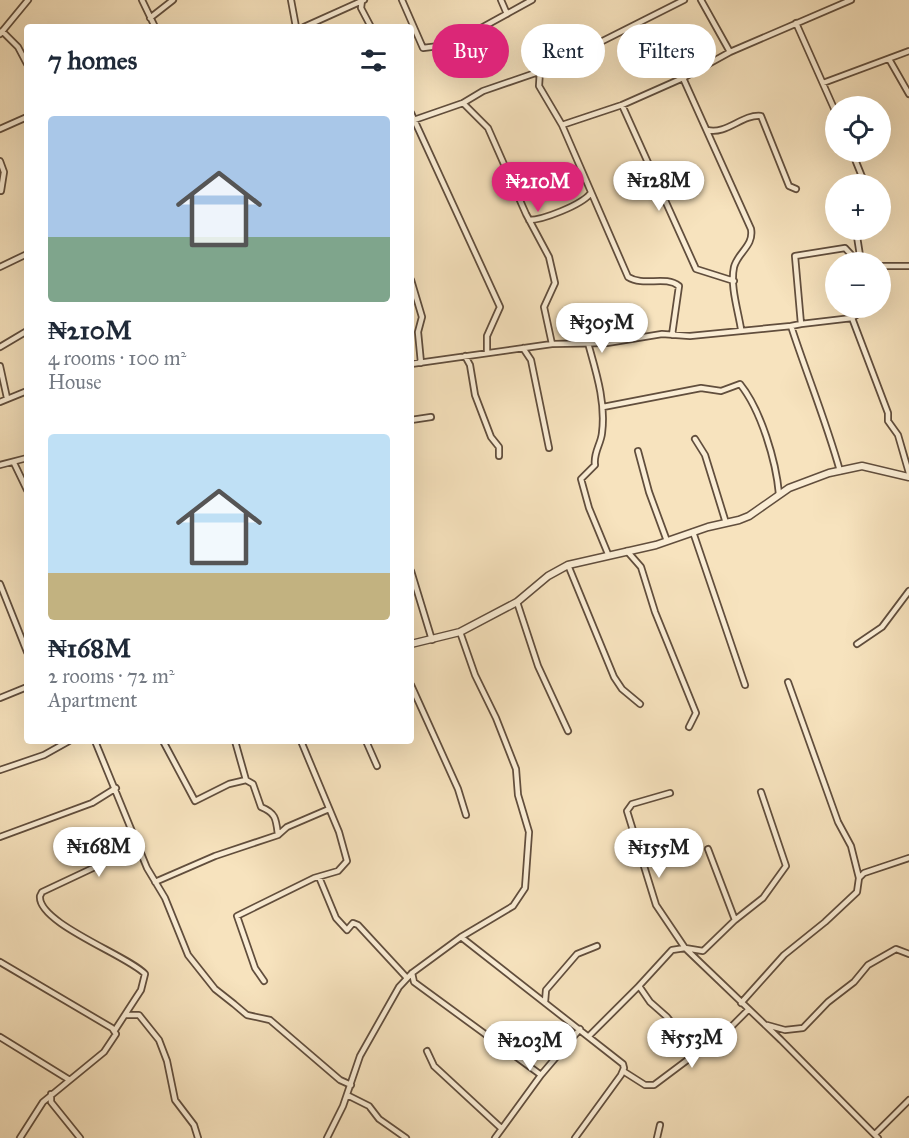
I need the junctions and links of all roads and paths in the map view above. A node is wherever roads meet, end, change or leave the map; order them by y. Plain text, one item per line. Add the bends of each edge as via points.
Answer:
1 (142, 0) edge
2 (172, 0) edge
3 (291, 0) edge
4 (363, 0) edge
5 (402, 0) edge
6 (501, 0) edge
7 (532, 0) edge
8 (684, 0) edge
9 (702, 0) edge
10 (851, 0) edge
11 (24, 1) edge
12 (354, 4) junction
13 (361, 8) junction
14 (507, 14) junction
15 (150, 18) junction
16 (796, 23) junction
17 (153, 24) edge
18 (295, 24) edge
19 (311, 24) edge
20 (369, 24) edge
21 (412, 24) edge
22 (414, 27) edge
23 (1, 33) edge
24 (605, 38) edge
25 (909, 51) edge
26 (730, 52) junction
27 (24, 58) edge
28 (889, 59) junction
29 (716, 60) edge
30 (538, 78) edge
31 (684, 78) joint
32 (521, 79) joint
33 (537, 82) junction
34 (823, 83) junction
35 (909, 94) edge
36 (829, 96) edge
37 (464, 103) junction
38 (622, 105) junction
39 (24, 118) edge
40 (414, 120) joint
41 (562, 125) junction
42 (0, 129) edge
43 (706, 130) junction
44 (0, 161) edge
45 (796, 189) dead end
46 (1, 191) edge
47 (590, 194) junction
48 (583, 201) junction
49 (596, 206) junction
50 (529, 220) junction
51 (849, 252) edge
52 (24, 255) edge
53 (891, 266) edge
54 (909, 266) edge
55 (0, 267) edge
56 (734, 281) junction
57 (414, 290) edge
58 (852, 318) joint
59 (801, 324) junction
60 (791, 326) junction
61 (741, 329) junction
62 (24, 333) edge
63 (672, 335) junction
64 (588, 343) junction
65 (552, 344) junction
66 (0, 346) edge
67 (523, 348) junction
68 (487, 352) junction
69 (465, 356) junction
70 (421, 363) junction
71 (414, 364) edge
72 (0, 366) edge
73 (24, 392) edge
74 (8, 398) junction
75 (0, 402) edge
76 (603, 407) junction
77 (431, 417) dead end
78 (414, 420) edge
79 (695, 439) dead end
80 (549, 448) dead end
81 (638, 451) dead end
82 (499, 456) dead end
83 (24, 459) edge
84 (14, 463) junction
85 (0, 465) edge
86 (840, 471) junction
87 (909, 475) edge
88 (24, 484) edge
89 (779, 494) junction
90 (726, 524) junction
91 (693, 532) junction
92 (667, 541) junction
93 (627, 551) junction
94 (608, 554) junction
95 (568, 565) junction
96 (414, 581) edge
97 (0, 584) edge
98 (909, 591) edge
99 (517, 602) junction
100 (460, 632) junction
101 (432, 640) junction
102 (414, 643) edge
103 (24, 644) edge
104 (857, 644) dead end
105 (788, 682) dead end
106 (745, 685) dead end
107 (24, 688) edge
108 (414, 692) edge
109 (0, 698) edge
110 (640, 704) dead end
111 (689, 727) dead end
112 (568, 731) dead end
113 (64, 744) edge
114 (96, 744) edge
115 (165, 744) edge
116 (236, 744) edge
117 (302, 744) edge
118 (367, 744) edge
119 (377, 766) dead end
120 (0, 771) edge
121 (246, 780) junction
122 (116, 788) junction
123 (761, 792) dead end
124 (670, 793) dead end
125 (329, 809) junction
126 (466, 815) dead end
127 (278, 835) junction
128 (0, 837) edge
129 (138, 842) junction
130 (708, 849) dead end
131 (909, 858) edge
132 (319, 877) junction
133 (859, 878) junction
134 (155, 882) junction
135 (735, 920) junction
136 (461, 937) junction
137 (597, 946) dead end
138 (685, 948) junction
139 (909, 954) edge
140 (0, 962) edge
141 (412, 973) junction
142 (407, 978) junction
143 (264, 981) dead end
144 (639, 986) junction
145 (545, 1002) junction
146 (741, 1003) junction
147 (748, 1010) junction
148 (127, 1015) junction
149 (765, 1024) junction
150 (580, 1029) junction
151 (115, 1030) junction
152 (589, 1036) junction
153 (0, 1037) edge
154 (427, 1051) dead end
155 (695, 1052) junction
156 (623, 1071) junction
157 (541, 1075) junction
158 (68, 1079) junction
159 (351, 1085) junction
160 (51, 1094) junction
161 (346, 1095) junction
162 (909, 1100) edge
163 (660, 1125) dead end
164 (501, 1128) junction
165 (877, 1136) edge
166 (20, 1138) edge
167 (80, 1138) edge
168 (198, 1138) edge
169 (328, 1138) edge
170 (406, 1138) edge
171 (495, 1138) edge
172 (575, 1138) edge
173 (657, 1138) edge

1 - 15 street
2 - 15 street
3 - 18 street
4 - 12 street
4 - 13 street
5 - 21 street
6 - 14 street
7 - 14 street
8 - 24 street
9 - 26 street
10 - 16 street
11 - 23 street
12 - 13 street
12 - 19 street
13 - 20 street
14 - 22 street via 447,45 423,48
15 - 17 street
16 - 26 street
16 - 34 street
23 - 27 street via 18,47
25 - 28 street
26 - 29 street
28 - 34 street
28 - 35 street
30 - 33 street
31 - 38 street
31 - 43 street
32 - 33 street via 532,78
32 - 37 street via 483,90
33 - 41 street
34 - 36 street
37 - 40 street
37 - 50 street via 488,128
38 - 41 street
38 - 56 street via 696,269
39 - 42 street
40 - 68 street via 500,306 487,336
41 - 47 street
43 - 45 street via 718,132 761,116 789,186
43 - 56 street via 751,229 749,243 735,267
44 - 46 street via 4,171
47 - 48 street
47 - 49 street
48 - 49 street
48 - 50 street via 539,220
49 - 63 street via 628,277 680,286
50 - 65 street via 543,244 554,276 554,286 544,307
51 - 59 street via 845,248 795,256
52 - 55 street
53 - 54 street
56 - 61 street
57 - 70 street via 422,317 418,332
58 - 59 street
58 - 87 street via 888,421 898,435
59 - 60 street
60 - 61 street
60 - 86 street via 822,408
61 - 63 street
62 - 66 street
63 - 64 street
64 - 65 street
64 - 76 street
65 - 67 street
67 - 68 street
67 - 80 street via 531,360
68 - 69 street
69 - 70 street
69 - 82 street via 475,395 491,437 499,447
70 - 71 street
72 - 74 street
73 - 74 street
74 - 75 street
76 - 89 street via 701,388 721,391 740,384 765,433
76 - 94 street via 602,434 594,465 581,479
77 - 78 street
79 - 90 street via 705,455
81 - 92 street
83 - 84 street
84 - 85 street
84 - 88 street
86 - 87 street via 862,466
86 - 89 street
89 - 90 street via 749,516
90 - 91 street
91 - 92 street
91 - 106 street
92 - 93 street
93 - 94 street
93 - 111 street via 640,567 696,713
94 - 95 street
95 - 99 street
95 - 110 street via 614,677
96 - 101 street
97 - 103 street
98 - 104 street via 882,627
99 - 100 street
99 - 112 street via 538,666
100 - 101 street
100 - 136 street via 512,756 529,832 523,891 503,914
101 - 102 street
105 - 133 street via 838,822 851,846
107 - 109 street
108 - 126 street
113 - 120 street
114 - 122 street
115 - 121 street via 195,801
116 - 121 street
117 - 125 street
118 - 119 street
121 - 127 street via 253,784 261,807 275,815
122 - 128 street via 92,803
122 - 129 street
123 - 135 street via 786,866 763,898
124 - 138 street via 632,804 627,811 656,905
125 - 127 street via 287,827
125 - 132 street via 347,861 338,871
127 - 134 street
129 - 134 street
129 - 148 street via 42,892 39,901 72,930 145,974
130 - 135 street
131 - 133 street
132 - 142 street via 336,918 347,930 353,923 358,925
132 - 143 street via 237,915 255,968
133 - 146 street via 857,892 784,955
134 - 159 street via 188,955 215,989 247,1014 270,1020
135 - 138 street via 703,951
136 - 141 street
136 - 145 street
137 - 145 street via 577,954 546,990
138 - 144 street via 672,950
138 - 146 street
139 - 149 street via 896,949 868,965 803,1028 785,1030
140 - 151 street
141 - 142 street
141 - 157 street via 414,982
142 - 159 street via 393,995 363,1051
144 - 152 street
144 - 155 street
145 - 150 street
146 - 147 street
147 - 149 street
147 - 155 street
148 - 151 street
148 - 168 street via 139,1016 159,1040 175,1100 194,1125
149 - 165 street
150 - 152 street
150 - 157 street
151 - 158 street via 104,1052
152 - 156 street via 622,1064
153 - 158 street
154 - 164 street via 434,1066
155 - 156 street via 654,1084 645,1085
156 - 172 street
157 - 164 street
158 - 160 street
159 - 161 street
160 - 166 street
160 - 167 street via 51,1102
161 - 169 street
161 - 170 street via 369,1106 379,1119
162 - 165 street
163 - 173 street
164 - 171 street

